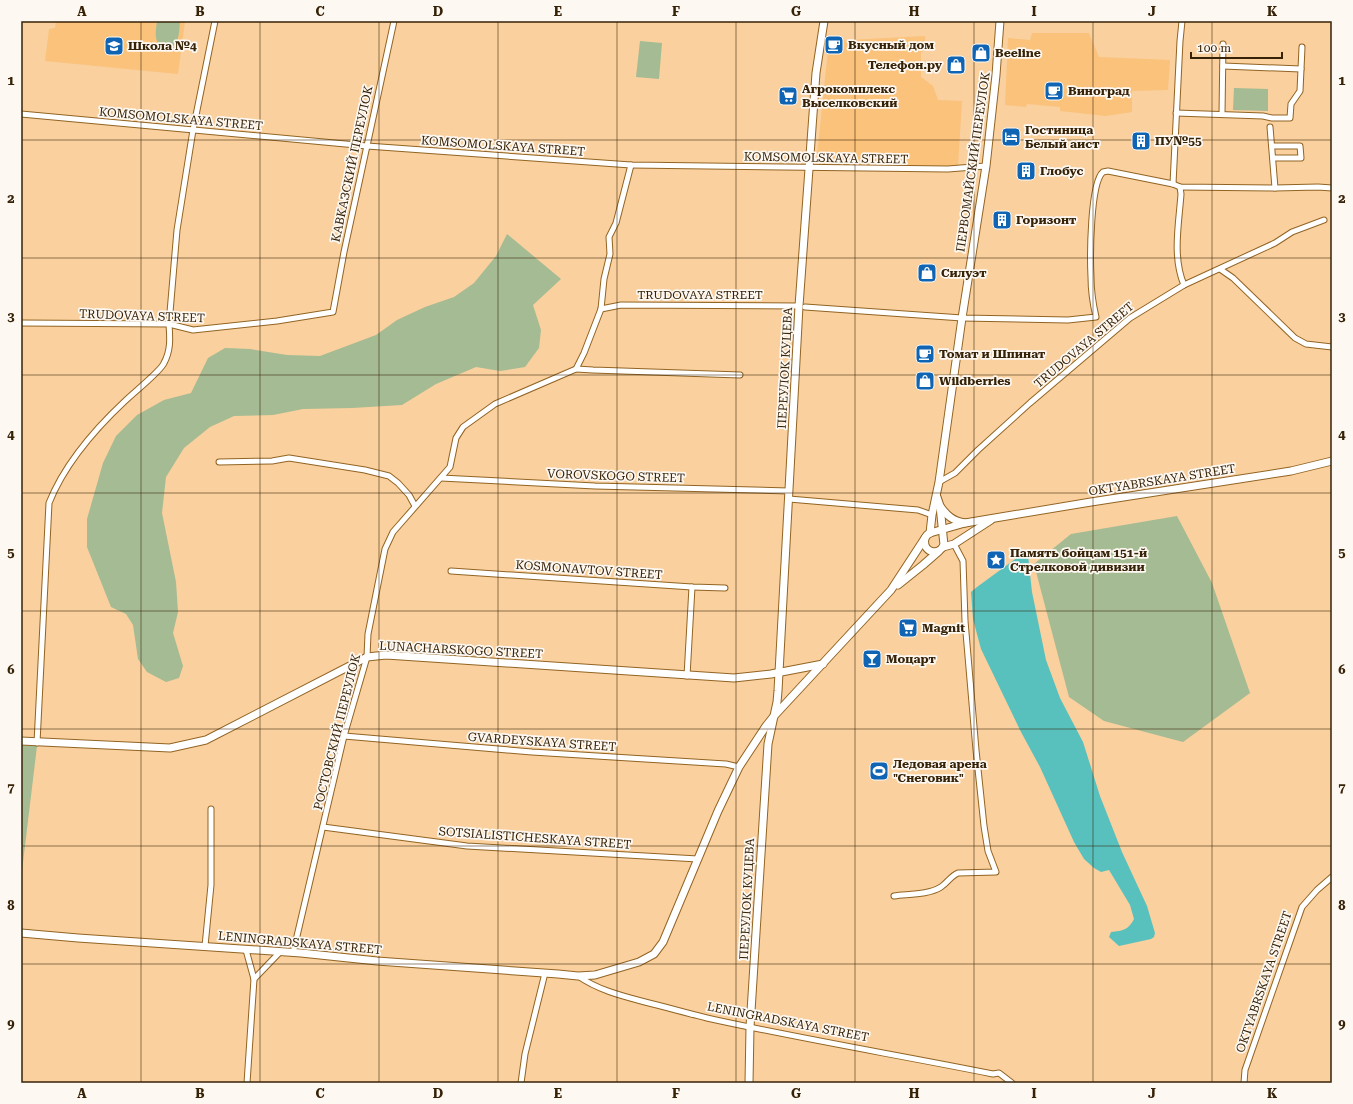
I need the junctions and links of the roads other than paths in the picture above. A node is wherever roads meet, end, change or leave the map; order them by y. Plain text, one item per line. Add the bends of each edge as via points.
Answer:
1 (215, 21) edge
2 (394, 21) edge
3 (824, 21) edge
4 (1000, 21) edge
5 (1182, 21) edge
6 (1223, 44) dead end
7 (1302, 46) dead end
8 (1223, 66) junction
9 (1301, 69) junction
10 (1176, 113) junction
11 (21, 114) edge
12 (1222, 114) junction
13 (1270, 127) dead end
14 (193, 130) junction
15 (367, 146) junction
16 (1272, 146) junction
17 (1273, 158) junction
18 (631, 165) junction
19 (986, 166) junction
20 (810, 167) junction
21 (1173, 184) junction
22 (1180, 187) junction
23 (1275, 188) junction
24 (1332, 188) edge
25 (1324, 220) dead end
26 (1220, 269) junction
27 (1184, 285) junction
28 (802, 306) junction
29 (601, 310) junction
30 (333, 312) joint
31 (962, 318) junction
32 (21, 323) edge
33 (169, 324) junction
34 (1332, 347) edge
35 (576, 369) junction
36 (740, 375) dead end
37 (219, 462) dead end
38 (1332, 462) edge
39 (441, 478) junction
40 (939, 482) junction
41 (789, 491) junction
42 (937, 495) junction
43 (789, 499) junction
44 (415, 506) junction
45 (940, 506) junction
46 (932, 515) junction
47 (994, 518) junction
48 (965, 523) junction
49 (933, 533) junction
50 (954, 544) junction
51 (942, 548) junction
52 (451, 571) dead end
53 (692, 587) junction
54 (725, 588) dead end
55 (891, 590) junction
56 (367, 657) junction
57 (823, 664) junction
58 (778, 673) junction
59 (687, 676) junction
60 (774, 716) junction
61 (344, 736) junction
62 (21, 742) edge
63 (37, 743) junction
64 (739, 767) junction
65 (210, 809) dead end
66 (323, 827) junction
67 (698, 859) junction
68 (1332, 877) edge
69 (894, 896) dead end
70 (21, 933) edge
71 (206, 946) junction
72 (246, 950) junction
73 (280, 952) junction
74 (293, 953) junction
75 (639, 962) joint
76 (545, 973) junction
77 (578, 976) junction
78 (254, 979) junction
79 (750, 1027) junction
80 (247, 1083) edge
81 (522, 1083) edge
82 (749, 1083) edge
83 (1012, 1083) edge
84 (1244, 1083) edge

1 - 14 street
2 - 15 street, КАВКАЗСКИЙ ПЕРЕУЛОК
3 - 20 street, ПЕРЕУЛОК КУЦЕВА via 816,73
4 - 19 street, ПЕРВОМАЙСКИЙ ПЕРЕУЛОК
5 - 10 street
6 - 8 street
7 - 9 street
8 - 9 street
8 - 12 street
9 - 12 street via 1300,91 1291,104 1290,118
10 - 12 street
10 - 21 street
11 - 14 street, KOMSOMOLSKAYA STREET
13 - 16 street
14 - 15 street, KOMSOMOLSKAYA STREET
14 - 33 street via 177,230
15 - 18 street, KOMSOMOLSKAYA STREET
15 - 30 street, КАВКАЗСКИЙ ПЕРЕУЛОК
16 - 17 street
16 - 17 street via 1300,146 1301,158
17 - 23 street
18 - 20 street, KOMSOMOLSKAYA STREET
18 - 29 street via 616,223 609,237 610,254
19 - 20 street, KOMSOMOLSKAYA STREET via 948,169
19 - 31 street, ПЕРВОМАЙСКИЙ ПЕРЕУЛОК
20 - 28 street, ПЕРЕУЛОК КУЦЕВА
21 - 22 street
21 - 31 street, TRUDOVAYA STREET via 1108,171 1100,175 1093,208 1091,277 1096,317 1068,320
22 - 23 street
22 - 27 street via 1177,250 1180,277
23 - 24 street
25 - 26 street, TRUDOVAYA STREET via 1292,232 1275,243
26 - 27 street, TRUDOVAYA STREET
26 - 34 street via 1233,278 1295,338 1306,344
27 - 40 street, TRUDOVAYA STREET via 1130,318 1030,403 955,473
28 - 29 street, TRUDOVAYA STREET via 621,305
28 - 31 street, TRUDOVAYA STREET
28 - 41 street, ПЕРЕУЛОК КУЦЕВА
29 - 35 street
30 - 33 street, TRUDOVAYA STREET via 193,330
31 - 40 street, ПЕРВОМАЙСКИЙ ПЕРЕУЛОК
32 - 33 street, TRUDOVAYA STREET
33 - 63 street via 169,351 164,365 102,422 56,485 49,503
35 - 36 street, РОСТОВСКИЙ ПЕРЕУЛОК
35 - 39 street, РОСТОВСКИЙ ПЕРЕУЛОК via 495,404 463,427 456,438 450,468
37 - 44 street via 272,461 289,458 365,470 389,476 409,495
38 - 47 street, OKTYABRSKAYA STREET via 1291,471
39 - 41 street, VOROVSKOGO STREET
39 - 44 street, РОСТОВСКИЙ ПЕРЕУЛОК
40 - 42 street, ПЕРВОМАЙСКИЙ ПЕРЕУЛОК
41 - 43 street, ПЕРЕУЛОК КУЦЕВА
42 - 45 street, ПЕРВОМАЙСКИЙ ПЕРЕУЛОК
42 - 46 street, ПЕРВОМАЙСКИЙ ПЕРЕУЛОК
43 - 46 street via 918,510
43 - 58 street, ПЕРЕУЛОК КУЦЕВА
44 - 56 street, РОСТОВСКИЙ ПЕРЕУЛОК via 393,532 385,549 368,634
45 - 48 street via 956,522
45 - 49 street, ПЕРВОМАЙСКИЙ ПЕРЕУЛОК
46 - 49 street, ПЕРВОМАЙСКИЙ ПЕРЕУЛОК
47 - 48 street, OKTYABRSKAYA STREET
47 - 50 street, OKTYABRSKAYA STREET
48 - 49 street, OKTYABRSKAYA STREET
49 - 51 street, ПЕРВОМАЙСКИЙ ПЕРЕУЛОК via 944,539
49 - 51 street via 925,544 928,550 935,552
49 - 55 street, ПЕРВОМАЙСКИЙ ПЕРЕУЛОК
50 - 51 street, OKTYABRSKAYA STREET
50 - 69 street via 963,561 976,750 987,845 996,872 958,873 941,887 927,892
51 - 55 street, ПЕРВОМАЙСКИЙ ПЕРЕУЛОК
52 - 53 street, KOSMONAVTOV STREET
53 - 54 street, KOSMONAVTOV STREET
53 - 59 street
55 - 57 street, ПЕРВОМАЙСКИЙ ПЕРЕУЛОК
56 - 59 street, LUNACHARSKOGO STREET via 386,655
56 - 61 street, РОСТОВСКИЙ ПЕРЕУЛОК
56 - 63 street, LUNACHARSKOGO STREET via 206,740 170,748
57 - 58 street, LUNACHARSKOGO STREET
57 - 60 street, ПЕРВОМАЙСКИЙ ПЕРЕУЛОК
58 - 59 street, LUNACHARSKOGO STREET via 734,678
58 - 60 street, ПЕРЕУЛОК КУЦЕВА
60 - 64 street, ПЕРЕУЛОК КУЦЕВА
60 - 79 street, ПЕРЕУЛОК КУЦЕВА via 768,744
61 - 64 street, GVARDEYSKAYA STREET
61 - 66 street, РОСТОВСКИЙ ПЕРЕУЛОК
62 - 63 street, LUNACHARSKOGO STREET
64 - 67 street, ПЕРЕУЛОК КУЦЕВА
65 - 71 street via 211,885
66 - 67 street, SOTSIALISTICHESKAYA STREET via 467,846
66 - 74 street, РОСТОВСКИЙ ПЕРЕУЛОК
67 - 75 street, ПЕРЕУЛОК КУЦЕВА via 663,942 654,954
68 - 84 street, OKTYABRSKAYA STREET via 1316,890 1302,907 1245,1070
70 - 71 street, LENINGRADSKAYA STREET
71 - 72 street, LENINGRADSKAYA STREET
72 - 73 street, LENINGRADSKAYA STREET
72 - 78 street
73 - 74 street, LENINGRADSKAYA STREET
73 - 78 street
74 - 76 street, LENINGRADSKAYA STREET
75 - 77 street, LENINGRADSKAYA STREET via 595,975
76 - 77 street, LENINGRADSKAYA STREET
76 - 81 street via 525,1054
77 - 79 street, LENINGRADSKAYA STREET via 598,988 626,997
78 - 80 street
79 - 82 street, ПЕРЕУЛОК КУЦЕВА
79 - 83 street, LENINGRADSKAYA STREET via 993,1074 999,1073

